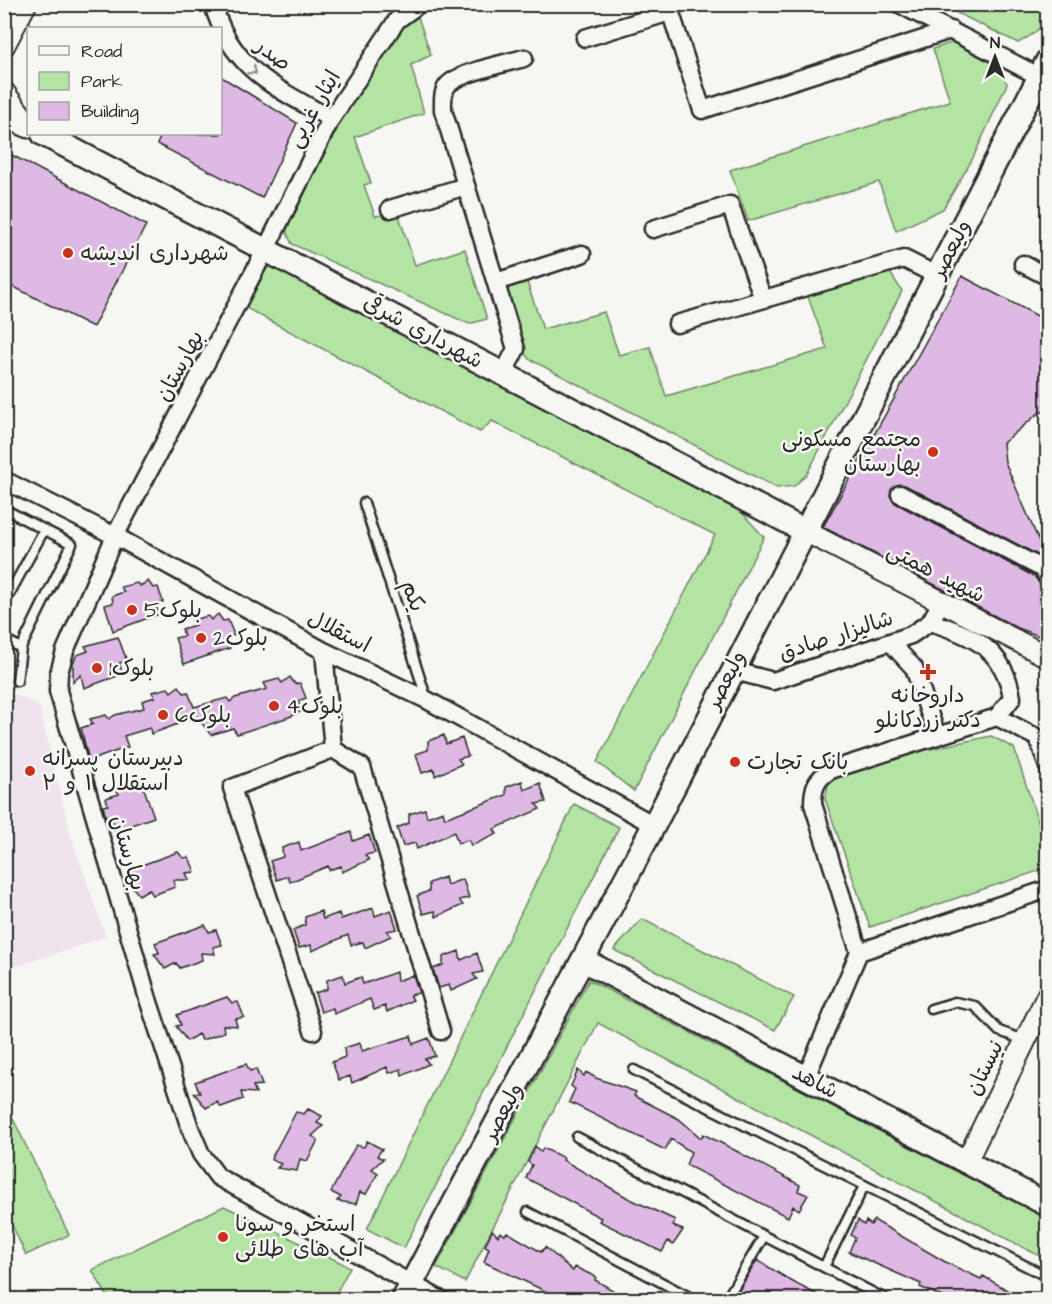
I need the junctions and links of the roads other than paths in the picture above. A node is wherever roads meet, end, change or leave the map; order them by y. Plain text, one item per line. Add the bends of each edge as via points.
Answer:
1 (26, 4) edge
2 (213, 4) edge
3 (419, 4) edge
4 (899, 4) edge
5 (669, 8) edge
6 (951, 30) junction
7 (585, 38) dead end
8 (4, 46) edge
9 (524, 58) dead end
10 (1045, 72) edge
11 (4, 92) edge
12 (4, 115) edge
13 (331, 119) junction
14 (4, 122) edge
15 (27, 125) edge
16 (27, 126) edge
17 (27, 126) edge
18 (45, 135) edge
19 (466, 186) junction
20 (390, 209) dead end
21 (653, 229) dead end
22 (266, 249) junction
23 (582, 254) dead end
24 (1023, 264) dead end
25 (938, 276) junction
26 (1047, 277) edge
27 (496, 282) junction
28 (763, 299) junction
29 (677, 324) dead end
30 (503, 374) junction
31 (4, 480) edge
32 (900, 494) dead end
33 (364, 503) dead end
34 (7, 510) edge
35 (4, 521) edge
36 (44, 530) junction
37 (803, 530) junction
38 (115, 536) junction
39 (1047, 578) edge
40 (941, 603) junction
41 (4, 604) edge
42 (930, 622) junction
43 (4, 639) edge
44 (890, 642) junction
45 (21, 648) junction
46 (324, 651) junction
47 (1047, 657) edge
48 (731, 670) junction
49 (17, 681) dead end
50 (427, 700) junction
51 (997, 717) junction
52 (937, 736) junction
53 (333, 749) junction
54 (1047, 768) edge
55 (654, 825) junction
56 (1047, 889) edge
57 (859, 952) junction
58 (583, 960) junction
59 (1047, 994) edge
60 (931, 1009) dead end
61 (313, 1031) dead end
62 (441, 1031) dead end
63 (1025, 1041) junction
64 (634, 1070) dead end
65 (806, 1077) junction
66 (577, 1137) dead end
67 (966, 1162) junction
68 (864, 1186) junction
69 (1047, 1205) edge
70 (528, 1212) dead end
71 (764, 1236) junction
72 (824, 1267) junction
73 (1047, 1277) edge
74 (407, 1292) edge
75 (441, 1299) edge
76 (695, 1299) edge
77 (726, 1299) edge
78 (887, 1299) edge

1 - 8 street
2 -> 13 street, صدر via 235,54 250,70
3 - 13 street, ایثار غربی via 397,20
4 - 6 street
5 - 6 street via 702,110
5 - 7 street
6 - 10 street
9 - 19 street via 458,78 447,86 443,110
10 - 25 main road, ولیعصر
11 - 15 street
12 - 16 main road
13 - 22 street, ایثار غربی
14 - 17 street
18 - 22 main road, شهرداری شرقی
19 - 20 street
19 - 27 street
21 - 28 street via 730,205
22 - 30 main road, شهرداری شرقی
22 - 38 street, بهارستان
23 - 27 street
24 - 26 street
25 - 28 street via 904,259
25 - 37 main road, ولیعصر
27 - 30 street via 516,349
28 - 29 street
30 - 37 main road, شهرداری شرقی
31 - 38 street, استقلال
32 - 39 street via 1043,569
33 - 50 lane, یکم
34 - 35 lane
34 - 36 lane
36 - 41 lane
36 - 45 lane via 72,544
37 - 40 street, شهید همتی
37 - 48 main road, ولیعصر
38 - 46 street, استقلال
38 - 74 street, بهارستان via 65,651 59,673 59,697 192,1135 218,1177
40 - 42 street, شالیزار صادق
40 - 47 street, شهید همتی
42 - 44 street, شالیزار صادق via 911,635
42 - 51 street via 968,634 991,652 1003,668 1012,698
43 - 45 lane
44 - 48 street, شالیزار صادق via 773,681
44 - 52 street via 914,668
45 - 49 lane
46 - 50 street, استقلال
46 - 53 street
48 - 55 main road, ولیعصر
50 - 55 street, استقلال
51 - 52 street
51 - 54 street via 1038,738
52 - 57 street via 831,770 819,777 813,789 813,804
53 - 61 street via 232,789
53 - 62 street via 362,767
55 - 58 main road, ولیعصر
56 - 57 street
57 - 65 street
58 - 65 main road, شاهد
58 - 74 main road, ولیعصر
59 - 63 street, نيستان
60 - 63 lane via 955,1002 975,1006 999,1031
63 - 67 street, نيستان
64 - 68 lane
65 - 67 main road, شاهد
66 - 71 lane
67 - 69 main road, شاهد
68 - 72 lane
68 - 73 lane
70 - 76 lane
71 - 72 lane
71 - 77 lane
72 - 78 lane
74 - 75 street, بهارستان

